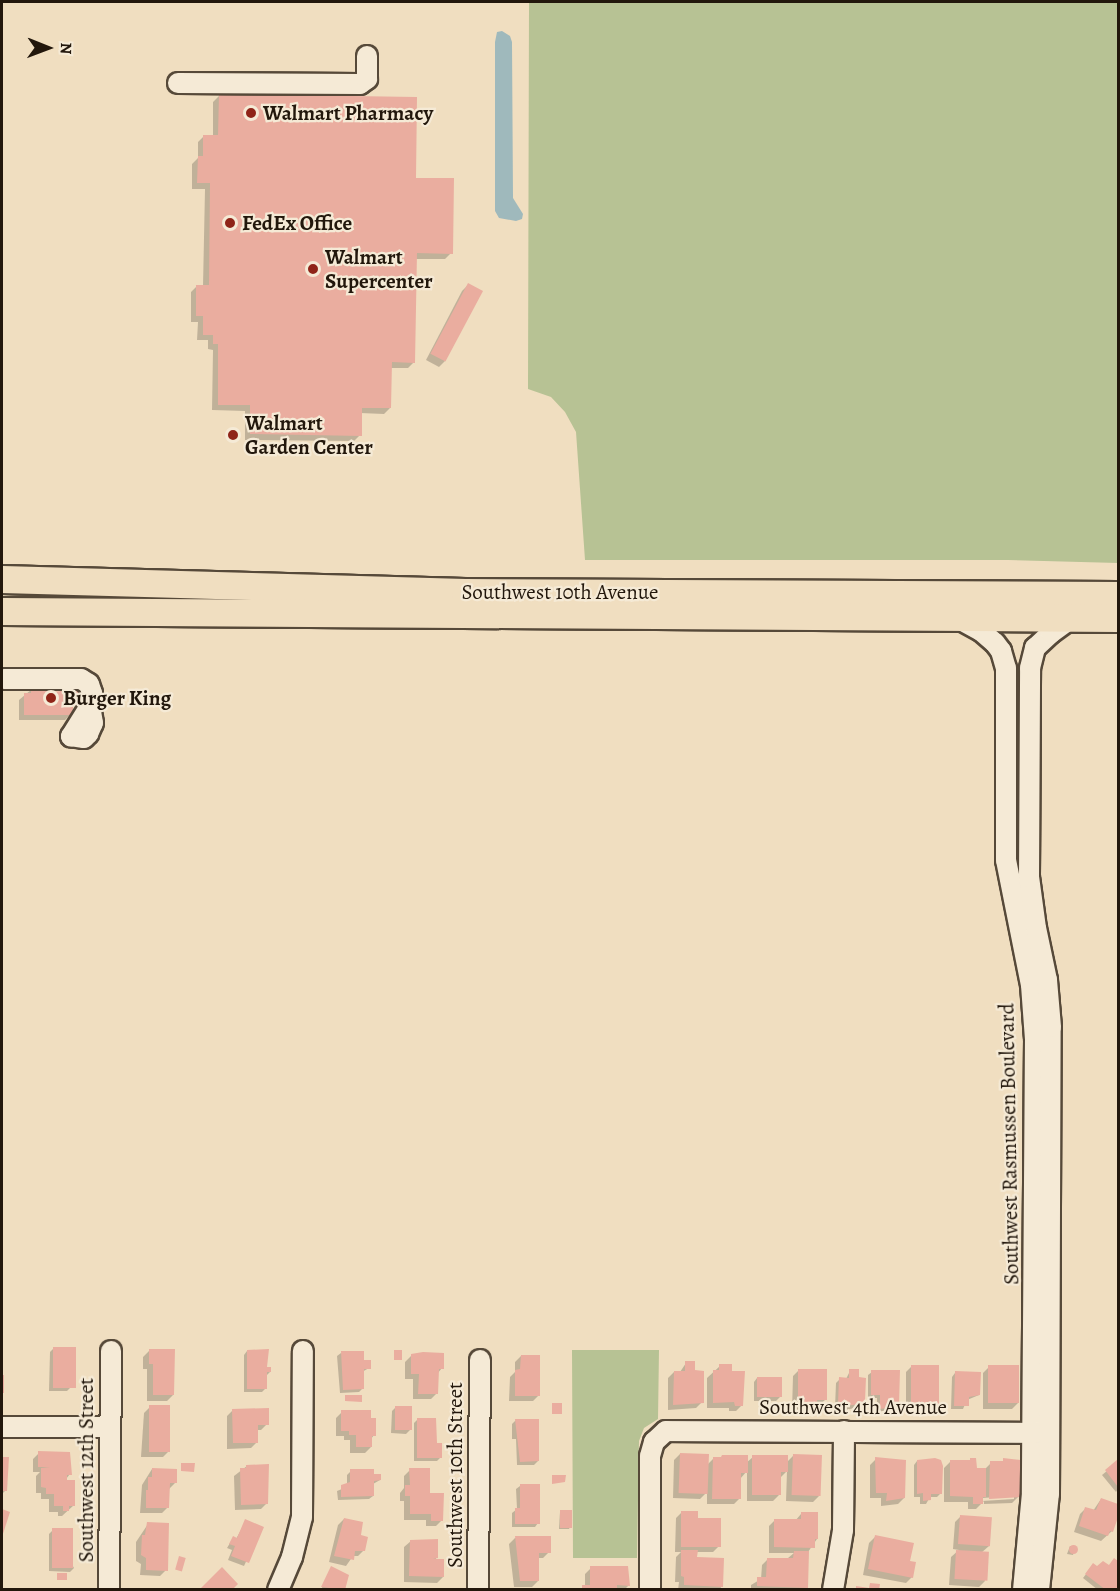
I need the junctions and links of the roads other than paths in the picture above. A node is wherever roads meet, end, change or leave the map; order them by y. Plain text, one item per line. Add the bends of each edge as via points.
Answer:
1 (367, 56) dead end
2 (178, 83) dead end
3 (2, 579) edge
4 (1119, 595) edge
5 (2, 611) edge
6 (954, 616) junction
7 (1072, 618) junction
8 (1119, 618) edge
9 (4, 679) dead end
10 (71, 736) dead end
11 (111, 1351) dead end
12 (303, 1351) dead end
13 (480, 1360) dead end
14 (2, 1427) edge
15 (110, 1427) junction
16 (844, 1431) junction
17 (1041, 1433) junction
18 (109, 1590) edge
19 (278, 1590) edge
20 (478, 1590) edge
21 (650, 1590) edge
22 (833, 1590) edge
23 (1023, 1590) edge
24 (1039, 1590) edge

1 - 2 street via 367,79 360,84
3 - 4 highway, Southwest 10th Avenue via 465,592
5 - 6 highway, Southwest 10th Avenue
6 - 7 highway, Southwest 10th Avenue
6 - 17 street, Southwest Rasmussen Boulevard via 995,643 1006,668 1006,860 1031,985 1035,1039
7 - 8 highway, Southwest 10th Avenue
7 - 17 street, Southwest Rasmussen Boulevard via 1035,648 1030,668 1029,877 1051,1027
9 - 10 street via 81,679 92,688 90,706
11 - 15 street, Southwest 12th Street
12 - 19 street via 302,1517
13 - 20 street, Southwest 10th Street
14 - 15 street
15 - 18 street, Southwest 12th Street
16 - 17 street, Southwest 4th Avenue
16 - 21 street, Southwest 4th Avenue via 671,1430 658,1437 650,1456
16 - 22 street via 843,1530
17 - 23 street, Southwest Rasmussen Boulevard
17 - 24 street, Southwest Rasmussen Boulevard via 1048,1518

